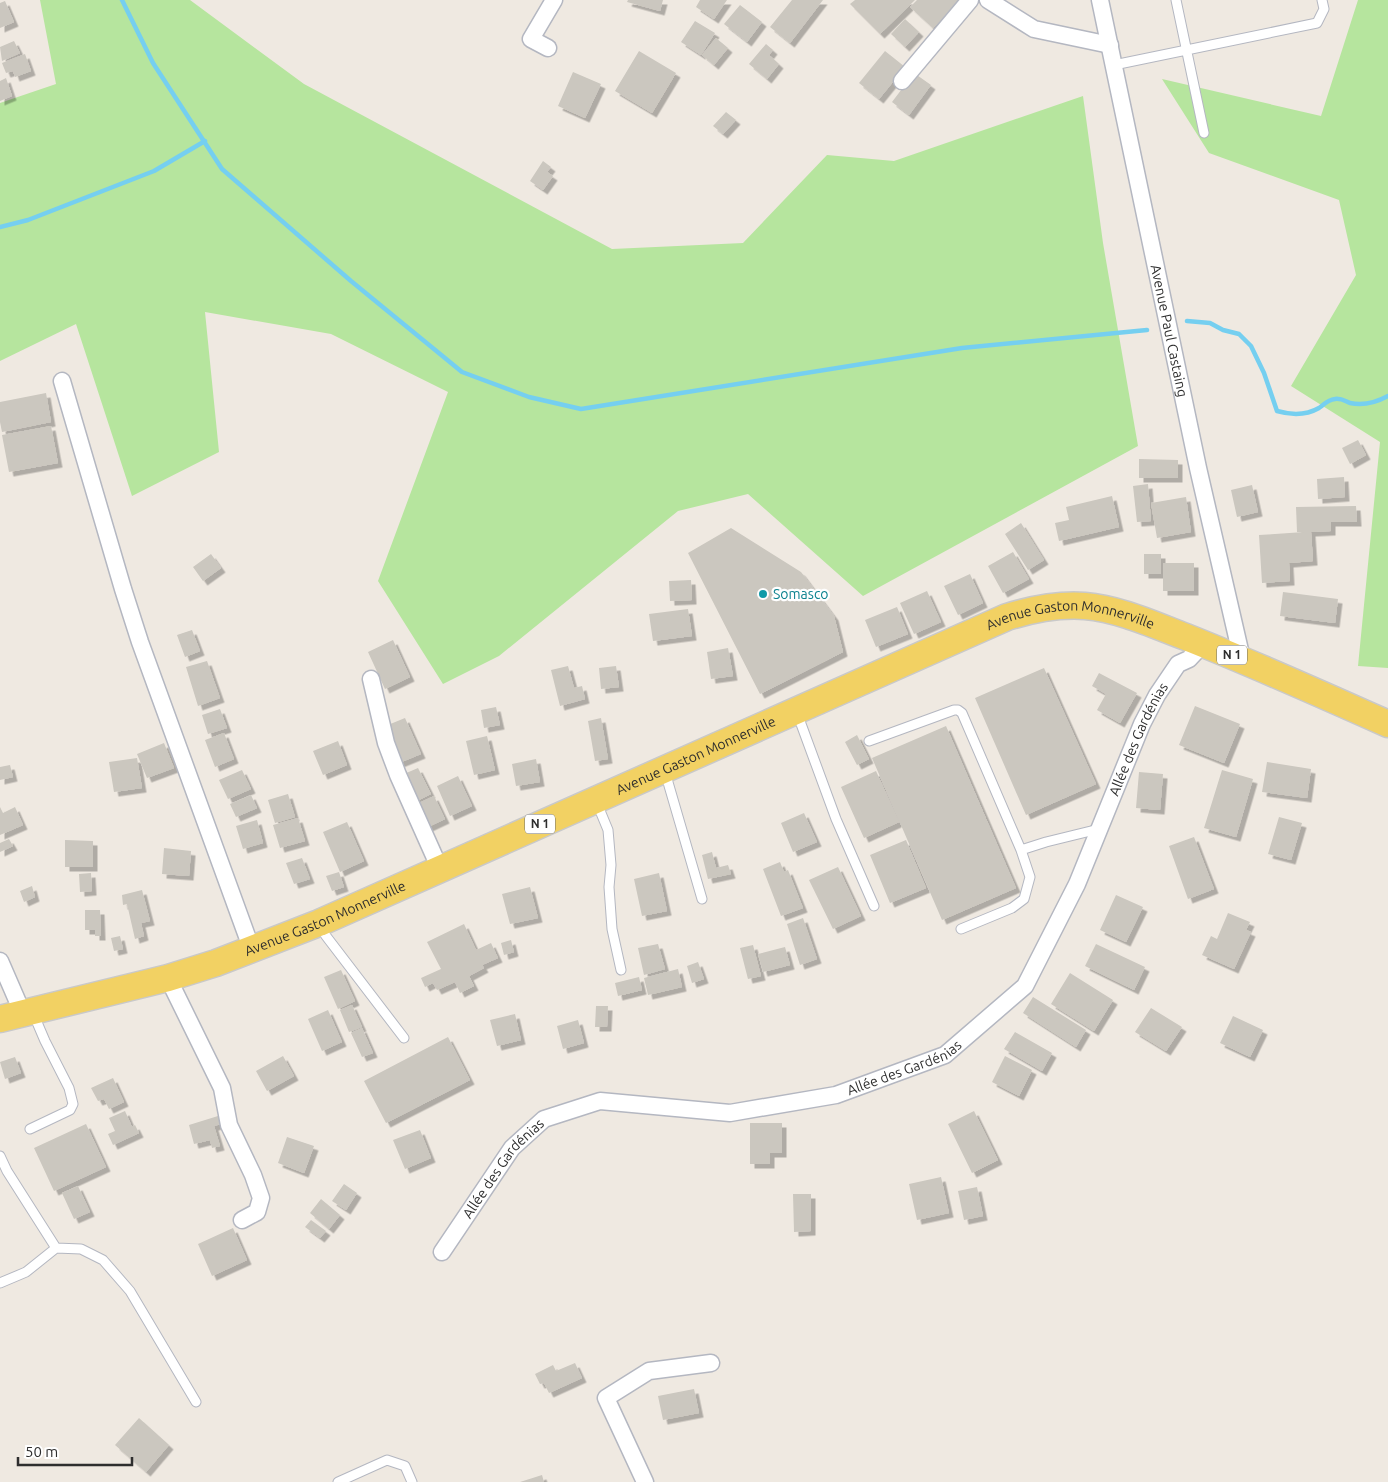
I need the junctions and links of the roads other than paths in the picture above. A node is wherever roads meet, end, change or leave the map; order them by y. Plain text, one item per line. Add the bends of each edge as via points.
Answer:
1 (554, 0) edge
2 (970, 0) edge
3 (988, 0) edge
4 (1100, 0) edge
5 (1176, 0) edge
6 (1322, 0) edge
7 (1110, 45) junction
8 (548, 48) dead end
9 (1187, 50) junction
10 (1114, 66) junction
11 (902, 81) dead end
12 (1204, 133) dead end
13 (62, 381) dead end
14 (1203, 644) junction
15 (1242, 659) junction
16 (371, 678) dead end
17 (796, 711) junction
18 (1388, 724) edge
19 (869, 741) dead end
20 (663, 769) junction
21 (595, 800) junction
22 (1099, 830) junction
23 (1021, 850) junction
24 (440, 869) junction
25 (702, 899) dead end
26 (874, 906) dead end
27 (318, 923) junction
28 (961, 929) dead end
29 (252, 950) junction
30 (0, 961) edge
31 (621, 970) dead end
32 (168, 978) junction
33 (18, 1015) edge
34 (404, 1038) dead end
35 (30, 1129) dead end
36 (0, 1156) edge
37 (4, 1173) edge
38 (242, 1220) dead end
39 (56, 1248) junction
40 (442, 1252) dead end
41 (0, 1283) edge
42 (711, 1363) dead end
43 (196, 1402) dead end
44 (338, 1482) edge
45 (412, 1482) edge
46 (645, 1482) edge

1 - 8 street via 531,39
2 - 11 street
3 - 7 street via 1034,29
4 - 7 street, Avenue Paul Castaing
5 - 9 lane
6 - 9 lane via 1324,9 1317,23
7 - 10 street, Avenue Paul Castaing
9 - 10 lane
9 - 12 lane
10 - 15 street, Avenue Paul Castaing via 1198,468
13 - 29 street via 140,642
14 - 15 main road, Avenue Gaston Monnerville / N 1
14 - 17 main road, Avenue Gaston Monnerville / N 1 via 1106,609 1048,606 1007,617
14 - 22 street, Allée des Gardénias via 1189,659 1178,664 1157,695
15 - 18 main road, Avenue Gaston Monnerville / N 1
16 - 24 street via 392,761
17 - 20 main road, Avenue Gaston Monnerville / N 1
17 - 26 lane via 836,819
19 - 23 lane via 958,710
20 - 21 main road, Avenue Gaston Monnerville / N 1
20 - 25 lane
21 - 24 main road, Avenue Gaston Monnerville / N 1
21 - 31 lane via 608,830 612,929
22 - 23 lane
22 - 40 street, Allée des Gardénias via 1025,986 945,1055 836,1095 730,1113 600,1101 544,1118 512,1148
23 - 28 lane via 1030,877 1024,898 1012,908
24 - 27 main road, Avenue Gaston Monnerville / N 1
27 - 29 main road, Avenue Gaston Monnerville / N 1
27 - 34 lane
29 - 32 main road, Avenue Gaston Monnerville / N 1
30 - 33 street
32 - 33 main road, Avenue Gaston Monnerville / N 1
32 - 38 street via 222,1088 229,1125 261,1198 257,1212
33 - 35 lane via 45,1041 69,1088 73,1104 70,1110
36 - 37 lane
37 - 39 lane
39 - 41 lane via 26,1272
39 - 43 lane via 81,1248 103,1260 130,1291
42 - 46 street via 649,1371 606,1398
44 - 45 lane via 387,1460 405,1466

